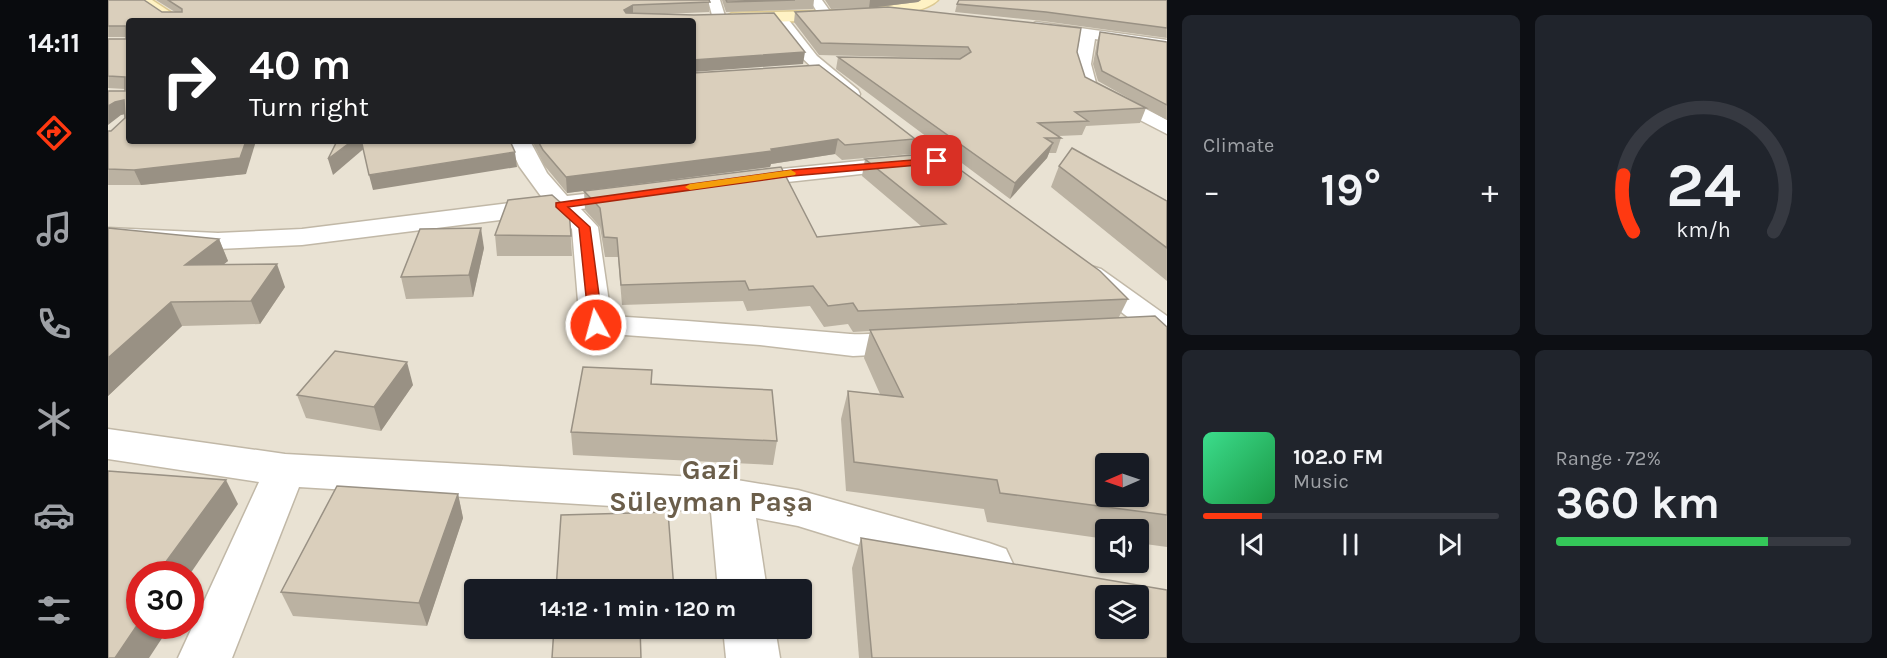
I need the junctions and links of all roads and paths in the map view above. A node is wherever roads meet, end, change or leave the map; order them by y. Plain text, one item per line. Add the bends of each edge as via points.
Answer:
1 (143, 0) edge
2 (714, 0) edge
3 (816, 0) edge
4 (931, 7) edge
5 (825, 14) junction
6 (779, 17) junction
7 (172, 18) edge
8 (1021, 24) edge
9 (1088, 34) junction
10 (1167, 45) edge
11 (866, 105) edge
12 (1167, 128) edge
13 (520, 144) edge
14 (925, 152) edge
15 (722, 183) edge
16 (652, 192) edge
17 (560, 205) junction
18 (108, 236) edge
19 (1069, 259) edge
20 (1165, 330) edge
21 (1118, 332) edge
22 (946, 342) edge
23 (108, 444) edge
24 (285, 470) junction
25 (731, 496) junction
26 (1024, 571) edge
27 (742, 579) edge
28 (750, 639) edge
29 (205, 658) edge
30 (753, 658) edge

1 - 7 street
2 - 6 street via 712,17
3 - 5 street
4 - 5 street
5 - 6 street
6 - 11 street via 788,34 817,66
8 - 9 street
9 - 10 street
9 - 12 street via 1083,64 1088,86
13 - 17 street via 527,161
14 - 15 street
16 - 17 street
17 - 18 street via 302,237 218,241
17 - 22 street via 585,227 596,325 853,345
19 - 20 street
20 - 21 street
23 - 24 street
24 - 25 street
24 - 29 street
25 - 26 street via 798,508
25 - 27 street
28 - 30 street

